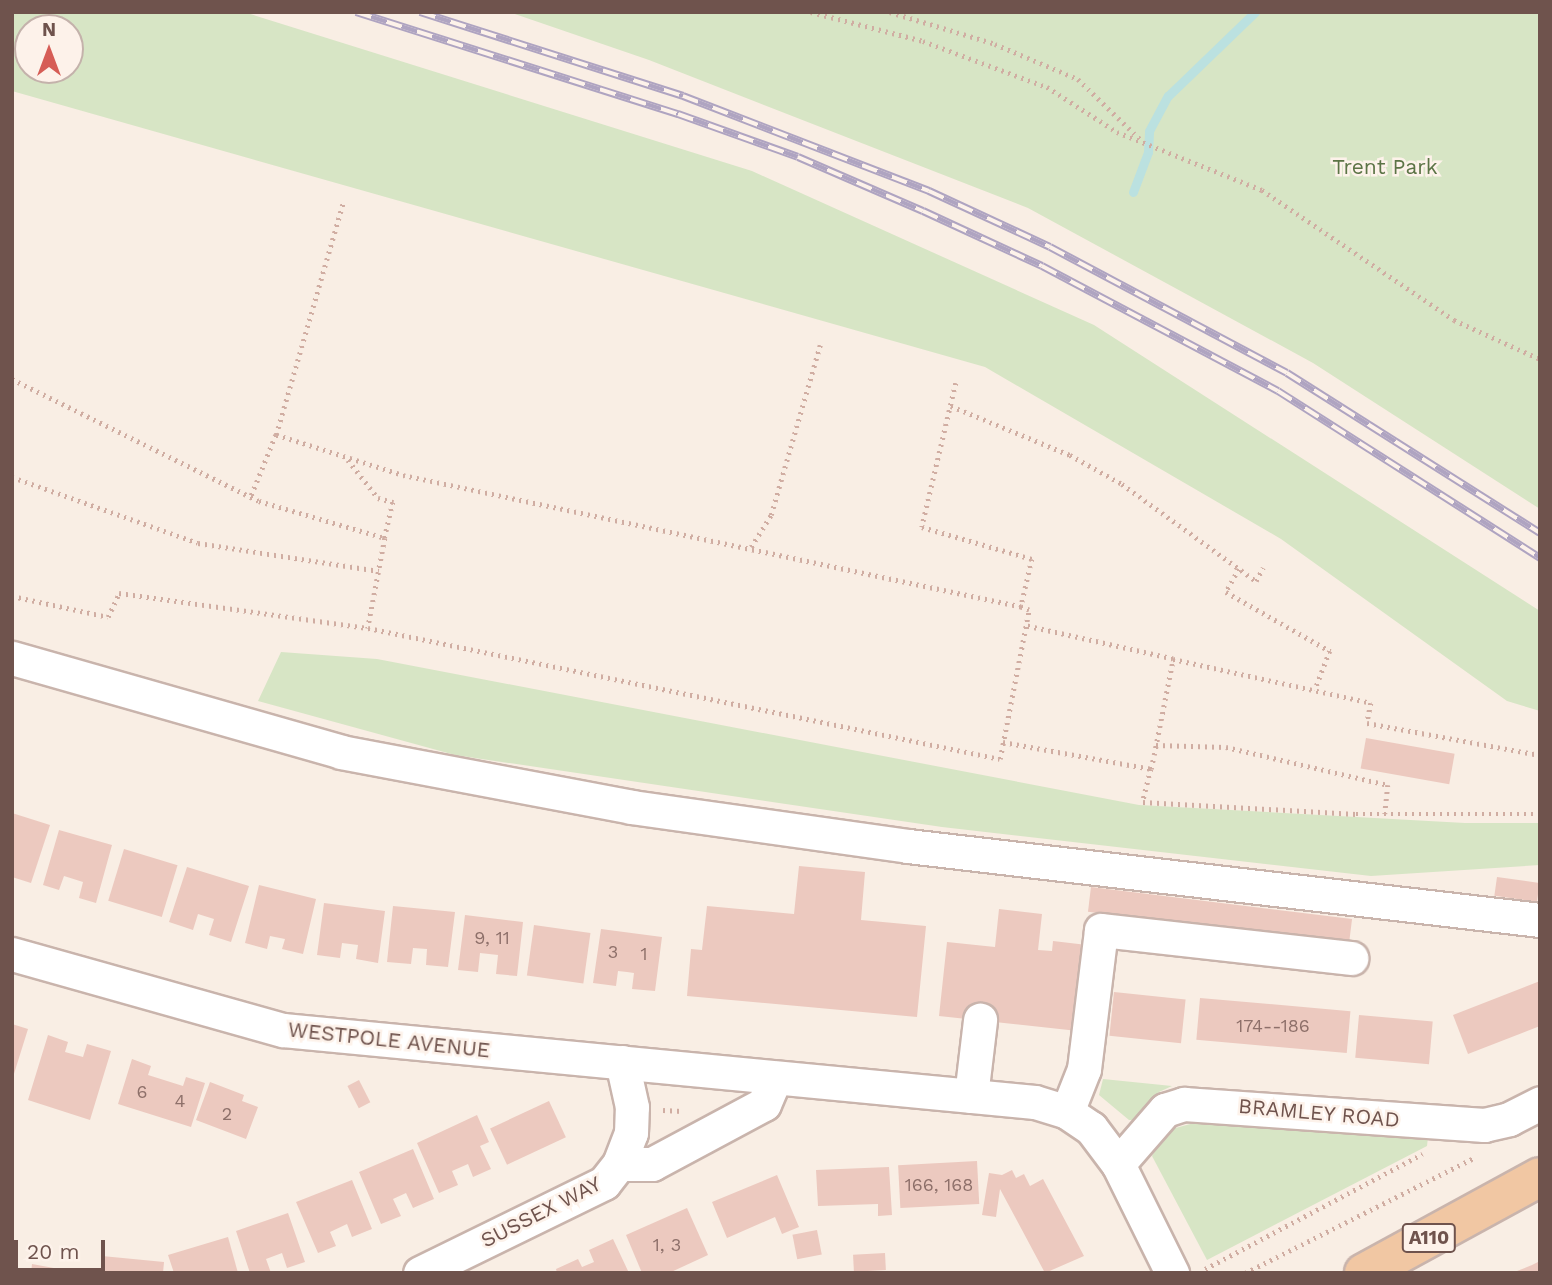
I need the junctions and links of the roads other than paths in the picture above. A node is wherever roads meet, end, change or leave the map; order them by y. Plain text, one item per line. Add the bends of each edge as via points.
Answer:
1 (12, 658) edge
2 (1540, 920) edge
3 (12, 954) edge
4 (1351, 958) dead end
5 (979, 1020) dead end
6 (622, 1062) junction
7 (775, 1078) junction
8 (971, 1096) junction
9 (1540, 1102) edge
10 (1067, 1112) junction
11 (619, 1164) junction
12 (1118, 1164) junction
13 (1540, 1177) edge
14 (1411, 1262) edge
15 (419, 1273) edge
16 (1172, 1273) edge
17 (1364, 1273) edge

1 - 2 street via 341,752 631,807 908,846
3 - 6 street, WESTPOLE AVENUE via 283,1030
4 - 10 street via 1101,930 1084,1069
5 - 8 street
6 - 7 street, WESTPOLE AVENUE
6 - 11 street, SUSSEX WAY via 632,1107 631,1133
7 - 8 street
7 - 11 street, SUSSEX WAY via 764,1104 652,1164
8 - 10 street via 1035,1102
9 - 12 street, BRAMLEY ROAD via 1509,1119 1484,1125 1185,1104 1165,1110
10 - 12 street via 1091,1128
11 - 15 street, SUSSEX WAY via 604,1183
12 - 16 street
13 - 14 main road, A110
14 - 17 main road, A110

